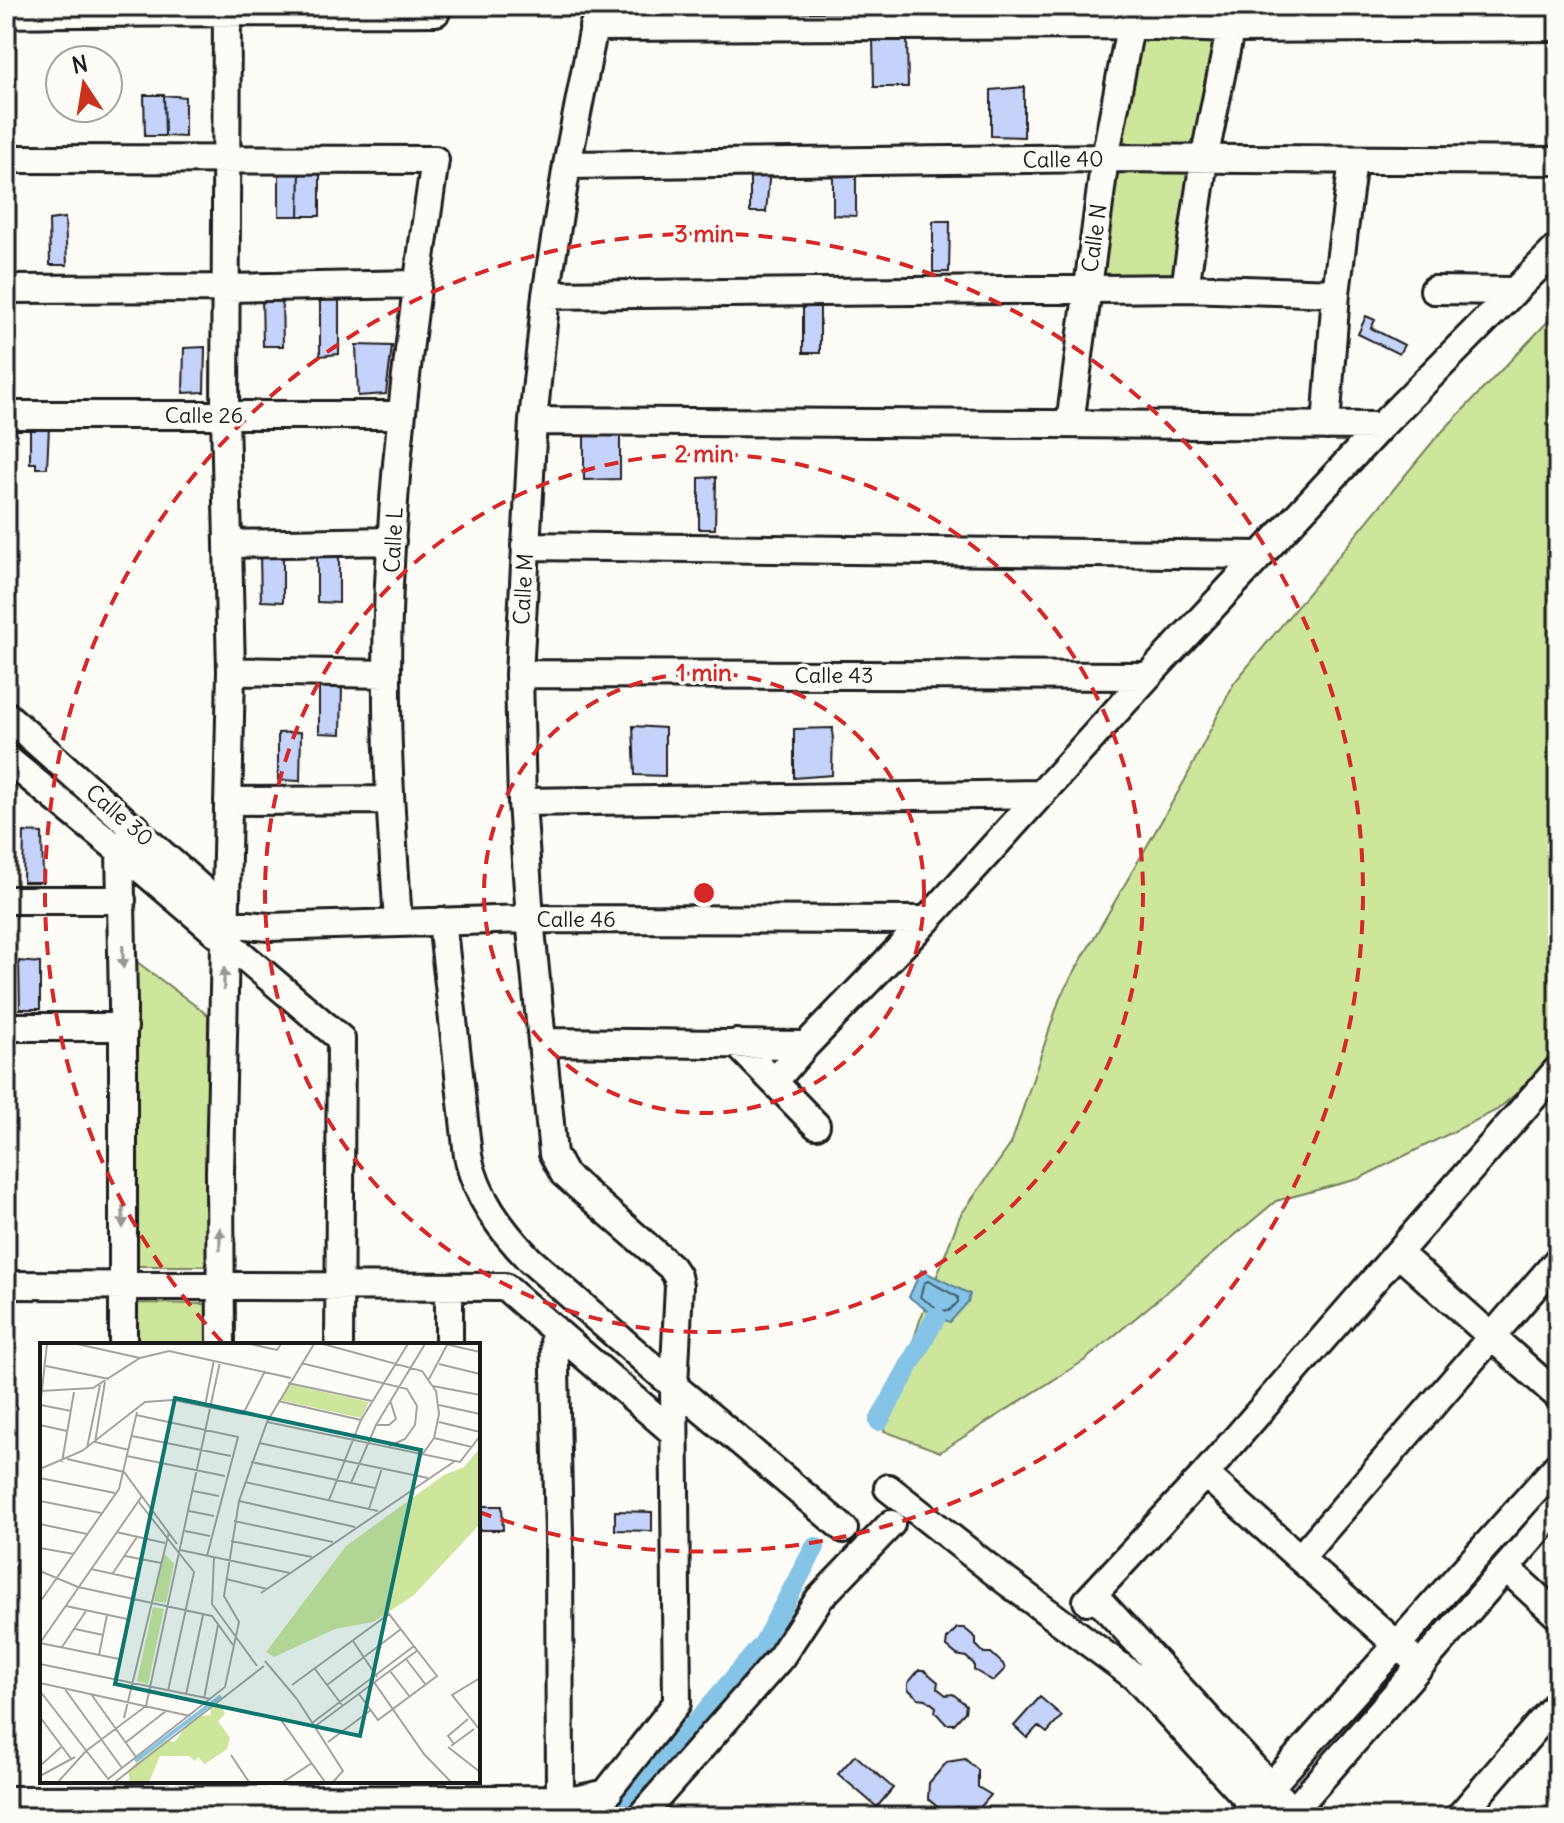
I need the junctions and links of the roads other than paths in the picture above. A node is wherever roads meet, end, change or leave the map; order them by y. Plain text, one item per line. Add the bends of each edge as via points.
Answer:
1 (1386, 6) edge
2 (188, 8) edge
3 (227, 9) edge
4 (436, 9) edge
5 (6, 14) edge
6 (596, 16) edge
7 (1131, 16) edge
8 (1232, 17) edge
9 (1558, 27) edge
10 (1325, 28) junction
11 (1105, 158) junction
12 (6, 159) edge
13 (1204, 160) junction
14 (1353, 160) junction
15 (226, 161) junction
16 (1558, 161) edge
17 (567, 165) junction
18 (1558, 247) edge
19 (417, 284) junction
20 (226, 288) junction
21 (1185, 288) junction
22 (6, 289) edge
23 (1086, 289) junction
24 (1434, 290) dead end
25 (1512, 291) junction
26 (1336, 293) junction
27 (546, 295) junction
28 (6, 415) edge
29 (401, 415) junction
30 (225, 416) junction
31 (533, 421) junction
32 (1070, 424) junction
33 (1326, 426) junction
34 (1381, 426) junction
35 (392, 541) junction
36 (228, 544) junction
37 (525, 546) junction
38 (1261, 555) junction
39 (231, 671) junction
40 (387, 674) junction
41 (519, 674) junction
42 (1148, 676) junction
43 (6, 715) edge
44 (6, 758) edge
45 (1042, 794) junction
46 (390, 800) junction
47 (228, 801) junction
48 (522, 802) junction
49 (136, 828) junction
50 (120, 851) junction
51 (6, 900) edge
52 (122, 900) junction
53 (530, 919) junction
54 (927, 920) junction
55 (442, 921) junction
56 (398, 923) junction
57 (225, 932) junction
58 (6, 1027) edge
59 (124, 1027) junction
60 (542, 1042) junction
61 (736, 1043) junction
62 (806, 1045) junction
63 (1558, 1069) edge
64 (775, 1081) junction
65 (816, 1125) dead end
66 (1398, 1253) junction
67 (530, 1260) junction
68 (1558, 1260) edge
69 (6, 1285) edge
70 (339, 1285) junction
71 (123, 1286) junction
72 (221, 1286) junction
73 (449, 1287) junction
74 (505, 1287) junction
75 (554, 1329) junction
76 (1493, 1335) junction
77 (123, 1343) edge
78 (221, 1343) edge
79 (339, 1343) edge
80 (449, 1343) edge
81 (591, 1361) junction
82 (556, 1385) junction
83 (674, 1386) junction
84 (1558, 1396) edge
85 (674, 1433) junction
86 (1558, 1465) edge
87 (1205, 1474) junction
88 (888, 1488) dead end
89 (1558, 1508) edge
90 (891, 1524) dead end
91 (844, 1529) dead end
92 (1301, 1557) junction
93 (1506, 1568) junction
94 (1558, 1616) edge
95 (1399, 1646) junction
96 (1421, 1665) junction
97 (1558, 1702) edge
98 (685, 1730) junction
99 (336, 1790) edge
100 (447, 1790) edge
101 (608, 1793) junction
102 (6, 1800) edge
103 (123, 1800) edge
104 (220, 1800) edge
105 (1263, 1804) edge
106 (568, 1808) edge
107 (1293, 1815) edge
108 (587, 1817) edge
109 (640, 1817) edge
110 (1459, 1817) edge

1 - 10 street
2 - 3 street
2 - 5 street
3 - 4 street
3 - 15 street
6 - 7 street
6 - 17 street, Calle M
7 - 8 street
7 - 11 street, Calle N
8 - 10 street
8 - 13 street
9 - 10 street
11 - 13 street, Calle 40
11 - 17 street, Calle 40
11 - 23 street, Calle N
12 - 15 street
13 - 14 street, Calle 40
13 - 21 street
14 - 16 street, Calle 40
14 - 26 street
15 - 19 street, Calle L via 435,160
15 - 20 street
17 - 27 street, Calle M
18 - 25 street
19 - 20 street
19 - 29 street, Calle L
20 - 22 street
20 - 30 street
21 - 23 street
21 - 26 street
23 - 27 street
23 - 32 street, Calle N
24 - 25 street
25 - 34 street
26 - 33 street
27 - 31 street, Calle M
28 - 30 street, Calle 26
29 - 30 street, Calle 26
29 - 35 street, Calle L
30 - 36 street
31 - 32 street
31 - 37 street, Calle M
32 - 33 street
33 - 34 street
34 - 38 street
35 - 36 street
35 - 40 street, Calle L
36 - 39 street
37 - 38 street
37 - 41 street, Calle M
38 - 42 street
39 - 40 street
39 - 47 street
40 - 46 street, Calle L
41 - 42 street, Calle 43
41 - 48 street, Calle M
42 - 45 street
43 - 49 street, Calle 30
44 - 50 street
45 - 48 street
45 - 54 street
46 - 47 street
46 - 56 street, Calle L
47 - 57 street
48 - 53 street, Calle M
49 - 50 street
49 - 57 street, Calle 30 via 204,891
50 - 52 street
50 - 57 street
51 - 52 street
52 -> 59 street
53 - 54 street, Calle 46
53 - 55 street, Calle 46
53 - 60 street, Calle M
54 - 62 street
55 - 56 street, Calle 46
55 - 67 street via 473,1179 489,1210
56 - 57 street, Calle 46
57 - 70 street via 341,1039
72 -> 57 street
58 - 59 street
59 -> 71 street
60 - 61 street
60 - 83 street, Calle M via 551,1145 564,1174 677,1276
61 - 62 street
61 - 64 street
62 - 64 street
63 - 66 street
64 - 65 street
66 - 76 street
66 - 87 street
67 - 74 street
67 - 83 street
68 - 76 street
69 - 71 street
70 - 72 street
70 - 73 street
70 - 79 street
71 - 72 street
71 - 77 street
72 - 78 street
73 - 74 street
73 - 80 street
74 - 75 street
75 - 81 street
75 - 82 street
76 - 84 street
76 - 92 street
81 - 82 street via 570,1368
81 - 85 street
82 - 106 street
83 - 85 street
83 - 91 street
85 - 98 street via 677,1703
86 - 95 street
87 - 92 street
87 - 105 street via 1090,1598
88 - 105 street via 1135,1677
89 - 93 street
90 - 98 street via 819,1599 781,1657
92 - 95 street
93 - 94 street
93 - 96 street
95 - 96 street
95 - 105 street
96 - 107 street
97 - 110 street
98 - 101 street
98 - 109 street
99 - 100 street
99 - 104 street
100 - 106 street
101 - 106 street via 579,1799
101 - 108 street
102 - 103 street
103 - 104 street
105 - 107 street

